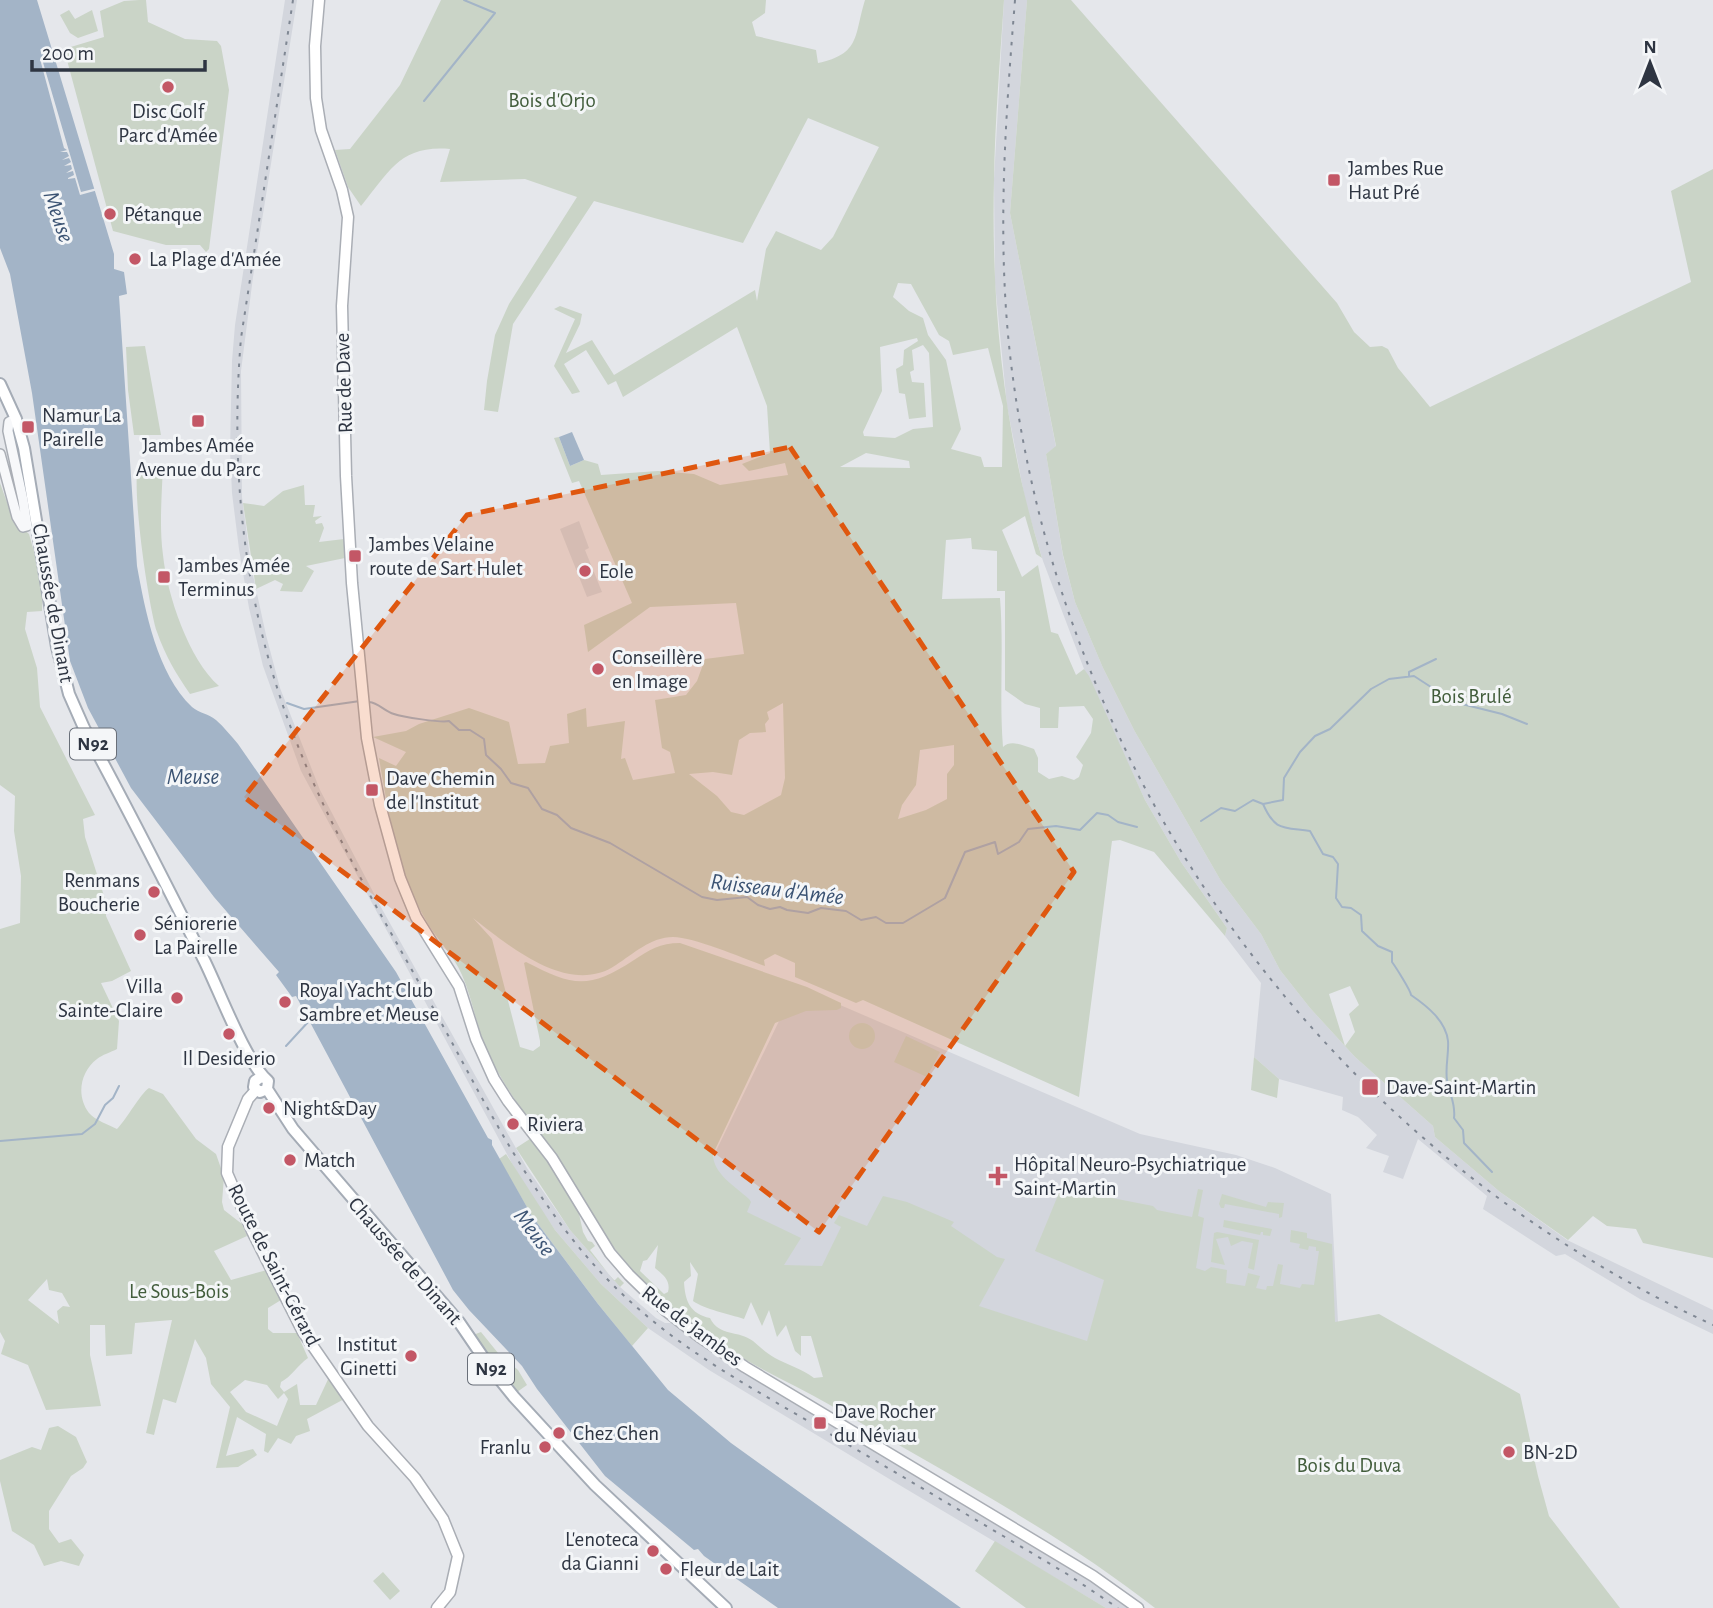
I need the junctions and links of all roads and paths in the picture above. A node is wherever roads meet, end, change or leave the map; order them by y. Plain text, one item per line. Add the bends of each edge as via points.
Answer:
1 (319, 0) edge
2 (0, 384) edge
3 (16, 419) junction
4 (0, 454) edge
5 (372, 770) joint
6 (262, 1089) junction
7 (437, 1608) edge
8 (726, 1608) edge
9 (1138, 1608) edge

1 - 5 main road, Rue de Dave via 316,97 321,130 348,217 342,306 345,430 352,583
2 - 3 main road, Chaussée de Dinant / N92
3 - 4 street via 9,422 8,431 27,526 17,517
3 - 6 main road, Chaussée de Dinant / N92 via 69,694 261,1077 268,1081
5 - 9 main road, Rue de Jambes via 408,900 455,977 494,1079 628,1275 665,1310 723,1353 1093,1576
6 - 7 main road, Route de Saint-Gérard via 248,1099 228,1147 227,1173 303,1332 368,1426 415,1478 443,1519 458,1556 450,1591
6 - 8 main road, Chaussée de Dinant / N92 via 459,1322 534,1419 595,1485

